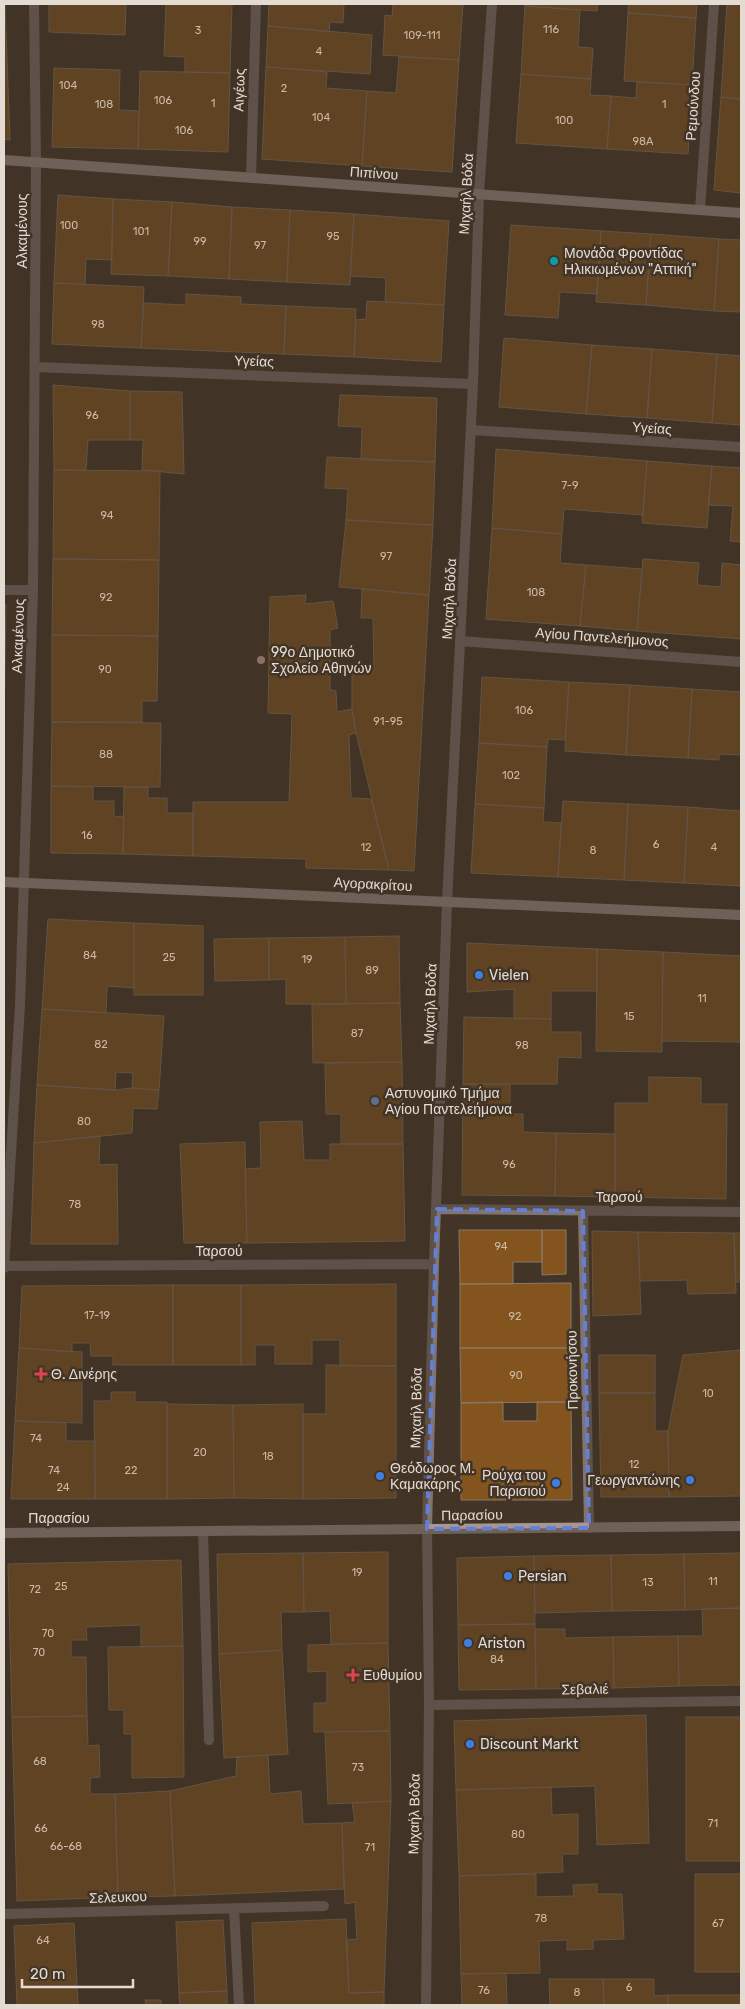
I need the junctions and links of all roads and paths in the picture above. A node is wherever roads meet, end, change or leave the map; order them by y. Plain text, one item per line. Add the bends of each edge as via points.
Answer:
1 (34, 4) edge
2 (256, 4) edge
3 (492, 4) edge
4 (714, 4) edge
5 (4, 160) edge
6 (36, 162) junction
7 (251, 177) junction
8 (479, 194) junction
9 (700, 210) junction
10 (741, 214) edge
11 (35, 367) junction
12 (473, 384) junction
13 (470, 430) junction
14 (741, 447) edge
15 (4, 590) edge
16 (33, 590) junction
17 (460, 641) junction
18 (741, 662) edge
19 (4, 882) edge
20 (24, 883) junction
21 (447, 902) junction
22 (741, 915) edge
23 (437, 1210) junction
24 (583, 1211) junction
25 (741, 1212) edge
26 (434, 1264) junction
27 (4, 1267) edge
28 (741, 1526) edge
29 (588, 1528) junction
30 (427, 1529) junction
31 (204, 1531) junction
32 (4, 1533) edge
33 (741, 1701) edge
34 (429, 1705) junction
35 (209, 1740) dead end
36 (324, 1906) dead end
37 (234, 1908) junction
38 (4, 1914) edge
39 (239, 2005) edge
40 (426, 2005) edge

1 - 6 street, Αλκαμένους
2 - 7 street, Αιγέως
3 - 8 street, Μιχαήλ Βόδα
4 - 9 street, Ρεμούνδου
5 - 6 street, Πιπίνου
6 - 7 street, Πιπίνου
6 - 11 street, Αλκαμένους
7 - 8 street, Πιπίνου
8 - 9 street, Πιπίνου
8 - 12 street, Μιχαήλ Βόδα
9 - 10 street, Πιπίνου
11 - 12 street, Υγείας
11 - 16 street, Αλκαμένους
12 - 13 street, Μιχαήλ Βόδα
13 - 14 street, Υγείας
13 - 17 street, Μιχαήλ Βόδα
15 - 16 street
16 - 20 street, Αλκαμένους
17 - 18 street, Αγίου Παντελεήμονος
17 - 21 street, Μιχαήλ Βόδα
19 - 20 street, Αγορακρίτου
20 - 21 street, Αγορακρίτου
20 - 27 street, Αλκαμένους
21 - 22 street, Αγορακρίτου
21 - 23 street, Μιχαήλ Βόδα
23 - 24 street, Ταρσού
23 - 26 street, Μιχαήλ Βόδα
24 - 25 street, Ταρσού
24 - 29 street, Προκονήσου
26 - 27 street, Ταρσού
26 - 30 street, Μιχαήλ Βόδα
28 - 29 street, Παρασίου
29 - 30 street, Παρασίου
30 - 31 street, Παρασίου
30 - 34 street, Μιχαήλ Βόδα
31 - 32 street, Παρασίου
31 - 35 street
33 - 34 street, Σεβαλιέ
34 - 40 street, Μιχαήλ Βόδα
36 - 37 street, Σελευκου
37 - 38 street, Σελευκου
37 - 39 street

